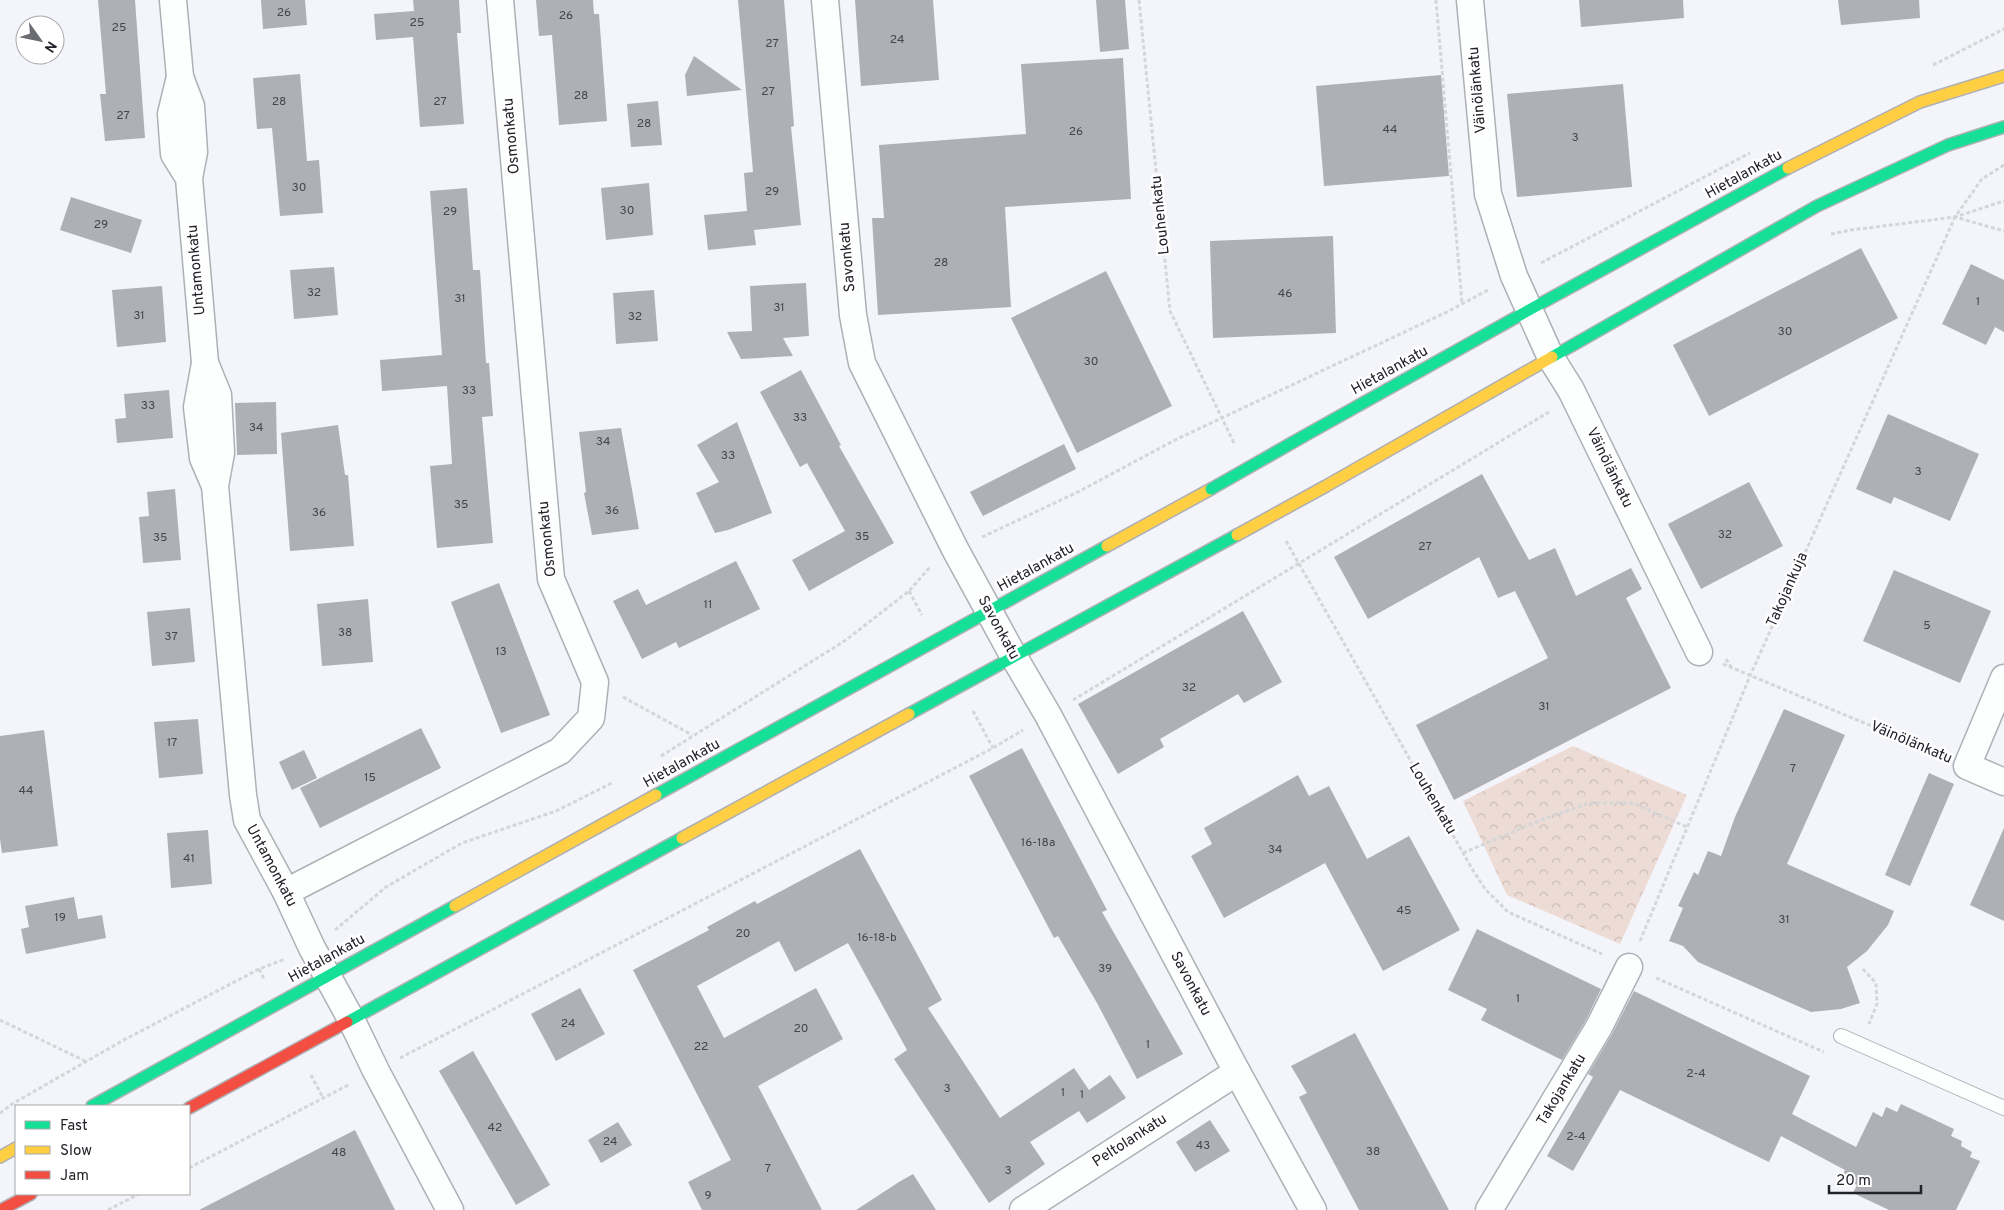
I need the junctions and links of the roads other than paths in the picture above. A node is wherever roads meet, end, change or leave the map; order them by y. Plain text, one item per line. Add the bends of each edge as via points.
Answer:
1 (173, 0) edge
2 (500, 0) edge
3 (825, 0) edge
4 (1470, 0) edge
5 (2004, 76) edge
6 (2004, 127) edge
7 (1529, 310) junction
8 (1551, 358) junction
9 (988, 612) junction
10 (1699, 652) road end
11 (1014, 657) junction
12 (2004, 678) edge
13 (2004, 782) edge
14 (286, 892) junction
15 (1629, 966) road end
16 (329, 976) junction
17 (351, 1019) junction
18 (1841, 1036) dead end
19 (1237, 1072) junction
20 (94, 1105) edge
21 (190, 1107) edge
22 (2004, 1108) edge
23 (15, 1149) edge
24 (0, 1157) edge
25 (29, 1195) edge
26 (1, 1210) edge
27 (450, 1210) edge
28 (1023, 1210) edge
29 (1314, 1210) edge
30 (1489, 1210) edge

1 - 14 street, Untamonkatu via 180,77 191,106 194,152 188,178 205,363 218,395 222,453 215,486 245,812
2 - 14 street, Osmonkatu via 551,579 595,682 591,718 560,751
3 - 9 street, Savonkatu via 853,315 862,363
4 - 7 street, Väinölänkatu via 1488,194 1514,276
5 - 7 main road, Hietalankatu via 1920,102 1800,162
6 - 8 main road via 1948,144 1817,206
7 - 8 street, Väinölänkatu
7 - 9 main road, Hietalankatu, bridge
8 - 10 street, Väinölänkatu via 1571,390
8 - 11 main road, bridge
9 - 11 street, Savonkatu
9 - 16 main road, Hietalankatu
11 - 17 main road
11 - 19 street, Savonkatu
12 - 13 street via 1967,766
14 - 16 street, Untamonkatu
15 - 30 street, Takojankatu via 1599,1027
16 - 17 street, Untamonkatu
16 - 20 main road, Hietalankatu
17 - 21 main road
17 - 27 street, Untamonkatu
18 - 22 lane
19 - 28 street, Peltolankatu
19 - 29 street, Savonkatu
23 - 24 main road
25 - 26 main road

